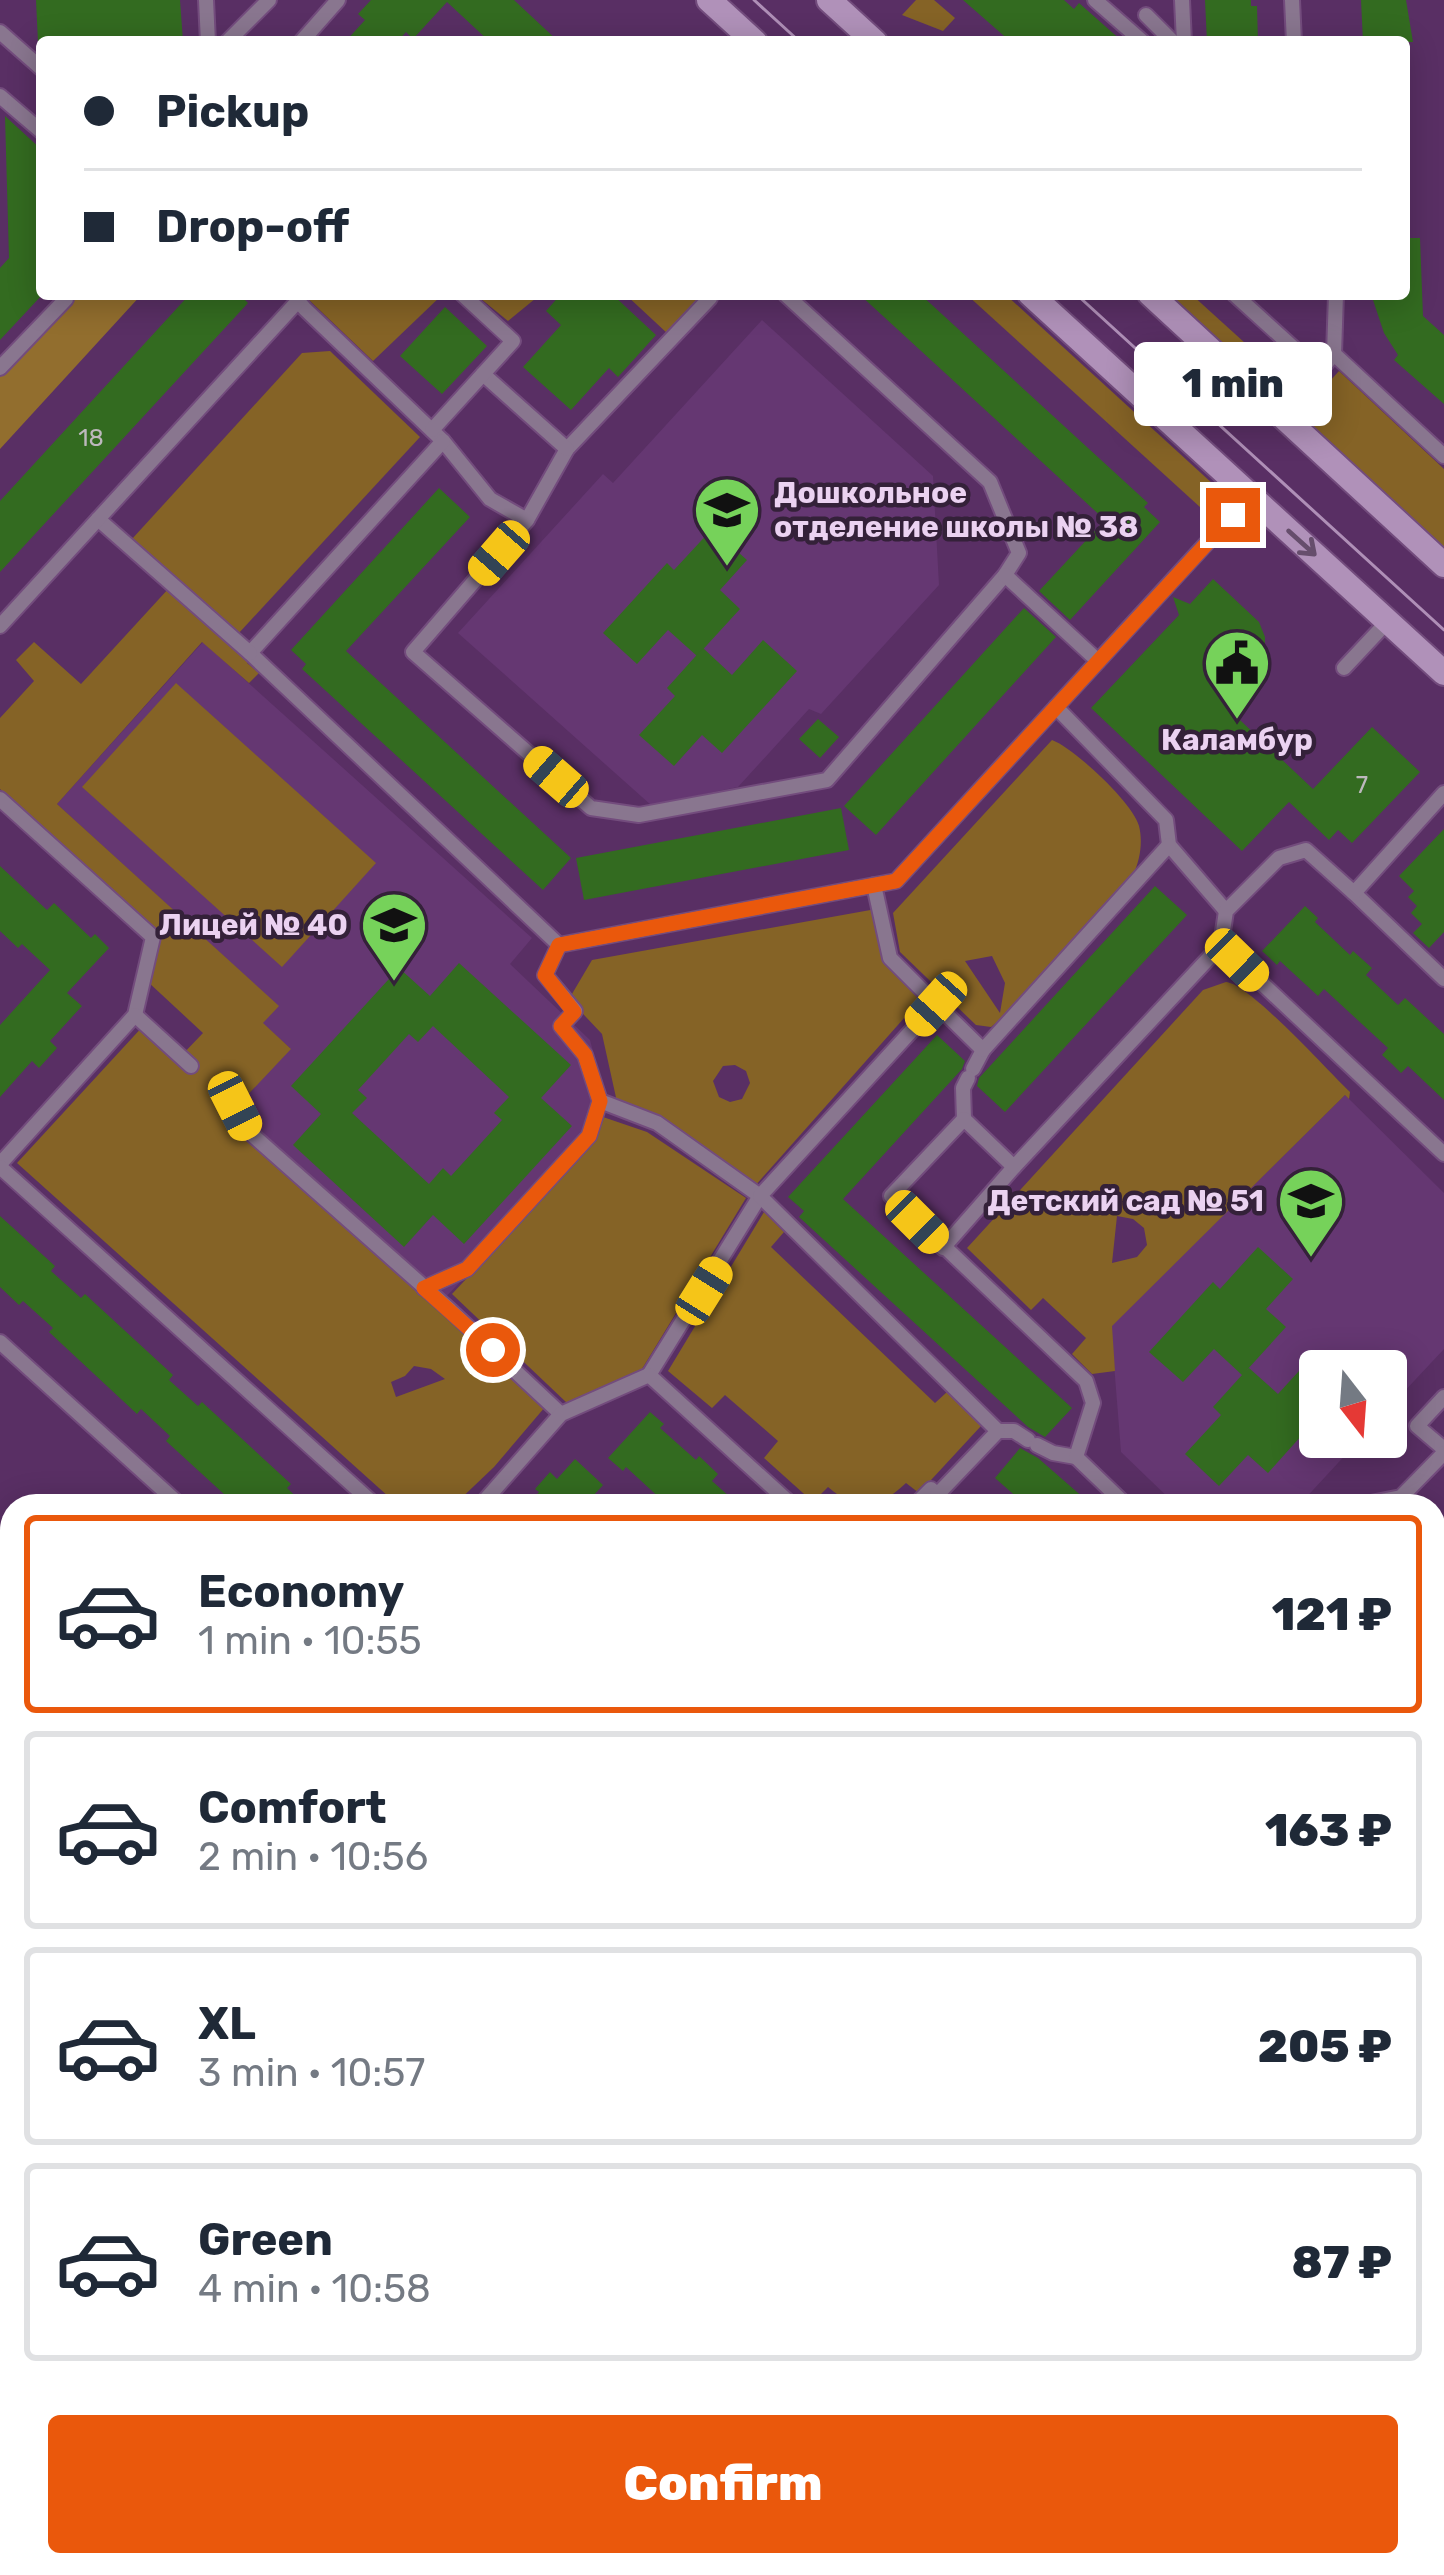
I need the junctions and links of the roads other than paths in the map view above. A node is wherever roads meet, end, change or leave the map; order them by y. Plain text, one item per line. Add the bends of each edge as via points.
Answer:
1 (206, 0) edge
2 (269, 0) edge
3 (338, 0) edge
4 (709, 0) edge
5 (829, 0) edge
6 (1096, 0) edge
7 (1182, 0) edge
8 (1292, 0) edge
9 (1145, 15) dead end
10 (0, 32) edge
11 (208, 36) edge
12 (233, 36) edge
13 (306, 36) edge
14 (748, 36) edge
15 (868, 36) edge
16 (1136, 36) edge
17 (1167, 36) edge
18 (1184, 36) edge
19 (1294, 36) edge
20 (36, 64) edge
21 (0, 96) edge
22 (36, 127) edge
23 (65, 300) edge
24 (295, 300) edge
25 (301, 300) edge
26 (469, 300) edge
27 (706, 300) edge
28 (792, 300) edge
29 (1037, 300) edge
30 (1156, 300) edge
31 (1241, 300) edge
32 (1336, 300) edge
33 (1334, 354) junction
34 (0, 368) edge
35 (1320, 372) junction
36 (483, 374) junction
37 (1282, 416) junction
38 (437, 435) junction
39 (567, 449) junction
40 (1444, 456) edge
41 (1250, 496) junction
42 (98, 519) junction
43 (527, 520) junction
44 (1444, 565) edge
45 (1004, 575) junction
46 (1388, 621) junction
47 (0, 626) edge
48 (250, 653) junction
49 (1098, 661) junction
50 (1344, 668) dead end
51 (1444, 673) edge
52 (1056, 707) junction
53 (1444, 793) edge
54 (0, 799) edge
55 (1169, 845) junction
56 (874, 885) junction
57 (1354, 893) junction
58 (1226, 911) junction
59 (559, 945) junction
60 (1221, 945) junction
61 (1444, 980) edge
62 (936, 1004) junction
63 (135, 1015) junction
64 (983, 1050) junction
65 (191, 1066) dead end
66 (600, 1101) junction
67 (235, 1106) dead end
68 (964, 1119) junction
69 (1444, 1154) edge
70 (0, 1165) edge
71 (1014, 1167) junction
72 (760, 1196) junction
73 (943, 1248) junction
74 (424, 1288) junction
75 (0, 1342) edge
76 (649, 1375) junction
77 (1444, 1396) edge
78 (561, 1414) junction
79 (998, 1431) junction
80 (1444, 1451) edge
81 (1076, 1457) junction
82 (168, 1494) edge
83 (363, 1494) edge
84 (491, 1494) edge
85 (780, 1494) edge
86 (949, 1494) edge
87 (1115, 1494) edge
88 (1404, 1494) edge

1 - 11 lane
2 - 12 lane
3 - 13 lane
4 - 14 street
5 - 15 street
6 - 16 lane
7 - 18 lane
8 - 19 lane
9 - 17 lane
10 - 20 lane
21 - 22 lane
23 - 34 lane
24 - 42 lane
25 - 38 lane
26 - 36 lane via 514,341
27 - 39 lane
28 - 45 lane via 990,482 1018,554
29 - 41 street
30 - 37 street
31 - 35 lane
32 - 33 lane
33 - 35 lane
33 - 40 lane
35 - 37 lane
36 - 38 lane
36 - 39 lane
37 - 44 street
38 - 43 lane via 490,499
38 - 48 lane
39 - 43 lane
41 -> 46 street
41 - 49 lane
42 - 47 lane
42 - 48 lane
43 - 45 lane via 413,652 592,808 639,815 827,779
45 - 49 lane
46 - 50 lane
46 - 51 street
48 - 59 lane
49 - 52 lane
52 - 55 lane via 1166,820
52 - 56 lane via 896,881
53 - 57 lane
54 - 63 lane via 153,938
55 - 58 lane
55 - 64 lane
56 - 59 lane
56 - 62 lane via 890,958
57 - 58 lane via 1306,850 1279,858
57 - 61 lane
58 - 60 lane
59 - 66 lane via 545,975 574,1012 561,1026 585,1055
60 - 69 lane
60 - 71 lane
62 - 64 lane
62 - 72 lane
63 - 65 lane
63 - 70 lane
64 - 68 lane via 963,1088
66 - 72 lane via 657,1123
66 - 74 lane via 589,1136 467,1269
67 - 74 lane via 248,1131
68 - 71 lane
68 - 73 lane via 891,1196
70 - 83 lane
71 - 73 lane
72 - 76 lane
72 - 79 lane
73 - 81 lane via 1086,1381 1093,1403
74 - 78 lane
75 - 82 lane
76 - 78 lane
76 - 85 lane
77 - 80 lane via 1417,1426
78 - 84 lane
79 - 81 lane
79 - 86 lane
80 - 88 lane
81 - 87 lane

